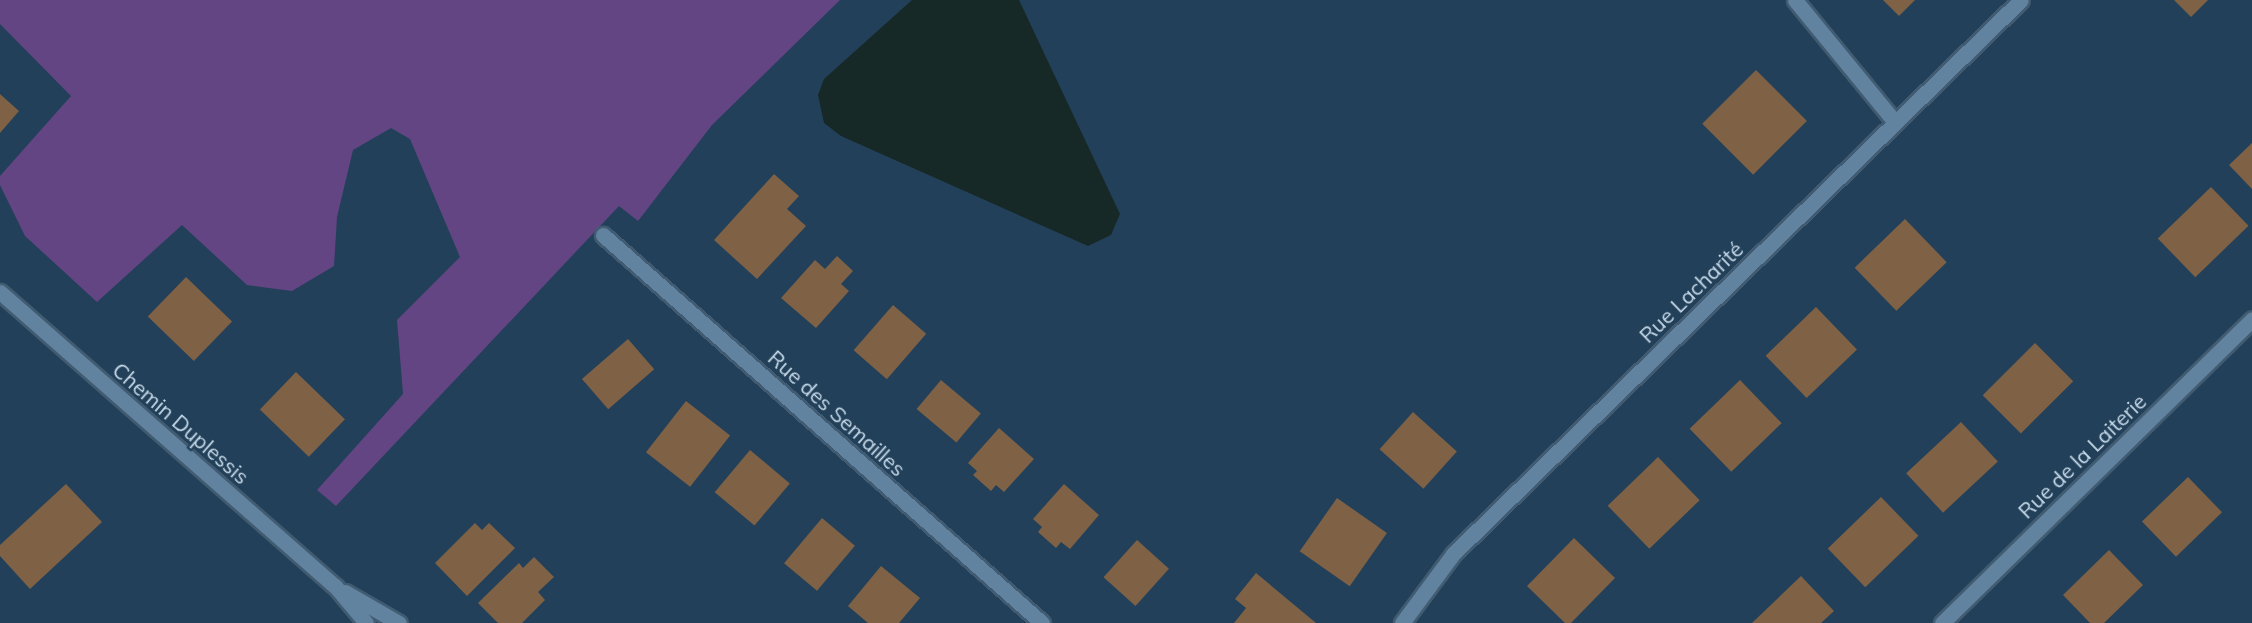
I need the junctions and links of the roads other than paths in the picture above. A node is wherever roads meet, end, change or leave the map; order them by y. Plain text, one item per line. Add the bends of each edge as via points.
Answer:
1 (1795, 0) edge
2 (2021, 0) edge
3 (1895, 122) junction
4 (603, 235) dead end
5 (0, 292) edge
6 (2252, 319) edge
7 (335, 586) junction
8 (366, 623) edge
9 (399, 623) edge
10 (1042, 623) edge
11 (1402, 623) edge
12 (1942, 623) edge

1 - 3 street
2 - 3 street, Rue Lacharité
3 - 11 street, Rue Lacharité via 1453,554
4 - 10 street, Rue des Semailles
5 - 7 street, Chemin Duplessis
6 - 12 street, Rue de la Laiterie
7 - 8 street, Chemin Duplessis
7 - 9 street, Chemin Duplessis

